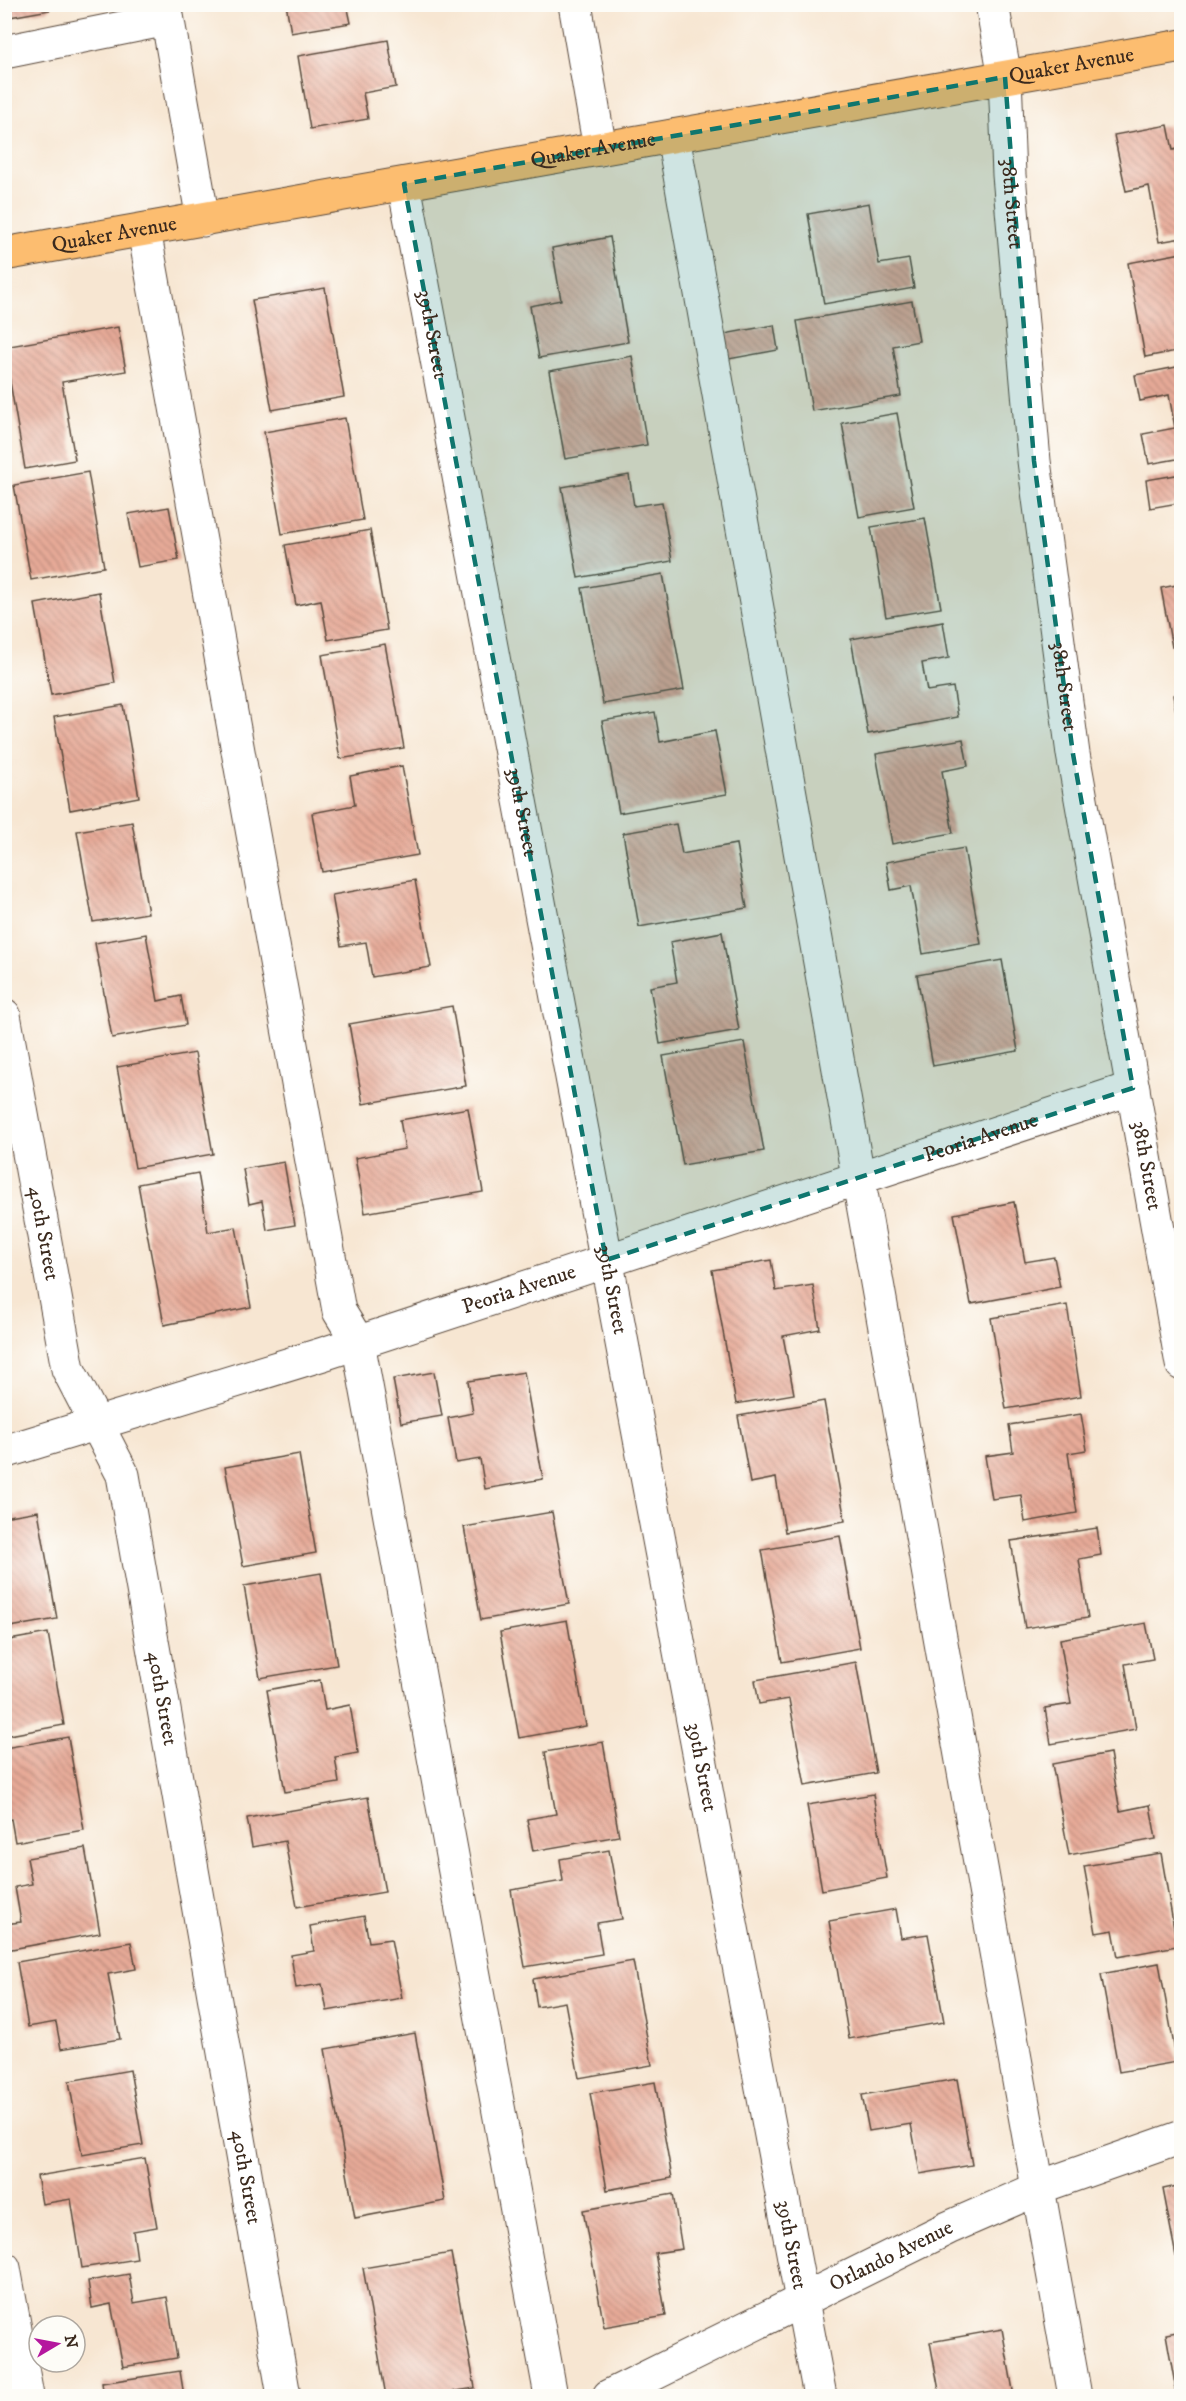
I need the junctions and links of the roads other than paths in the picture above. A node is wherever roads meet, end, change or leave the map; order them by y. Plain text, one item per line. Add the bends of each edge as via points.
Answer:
1 (575, 4) edge
2 (992, 4) edge
3 (166, 12) edge
4 (1182, 45) edge
5 (4, 52) edge
6 (1005, 77) junction
7 (674, 136) junction
8 (600, 149) junction
9 (404, 184) junction
10 (203, 219) junction
11 (144, 230) junction
12 (4, 254) edge
13 (4, 1015) edge
14 (1133, 1088) junction
15 (858, 1178) junction
16 (606, 1260) junction
17 (358, 1342) junction
18 (1182, 1364) edge
19 (97, 1423) junction
20 (4, 1452) edge
21 (1182, 2137) edge
22 (1038, 2188) junction
23 (4, 2268) edge
24 (802, 2302) junction
25 (27, 2397) edge
26 (284, 2397) edge
27 (551, 2397) edge
28 (609, 2397) edge
29 (820, 2397) edge
30 (1075, 2397) edge

1 - 8 street
2 - 6 street, 38th Street
3 - 5 street
3 - 10 street
4 - 6 main road, Quaker Avenue
6 - 7 main road, Quaker Avenue
6 - 14 street, 38th Street via 1009,176 1034,461 1073,754
7 - 8 main road, Quaker Avenue
7 - 15 street
8 - 9 main road, Quaker Avenue
9 - 10 main road, Quaker Avenue
9 - 16 street, 39th Street
10 - 11 main road, Quaker Avenue
11 - 12 main road, Quaker Avenue
11 - 17 street via 339,1311
13 - 19 street, 40th Street via 68,1369
14 - 15 street, Peoria Avenue
14 - 18 street, 38th Street
15 - 16 street, Peoria Avenue
15 - 22 street
16 - 17 street, Peoria Avenue
16 - 24 street, 39th Street
17 - 19 street, Peoria Avenue
17 - 27 street
19 - 20 street, Peoria Avenue
19 - 26 street, 40th Street via 123,1475
21 - 22 street, Orlando Avenue
22 - 24 street, Orlando Avenue via 948,2228
22 - 30 street
23 - 25 street
24 - 28 street, Orlando Avenue
24 - 29 street, 39th Street

